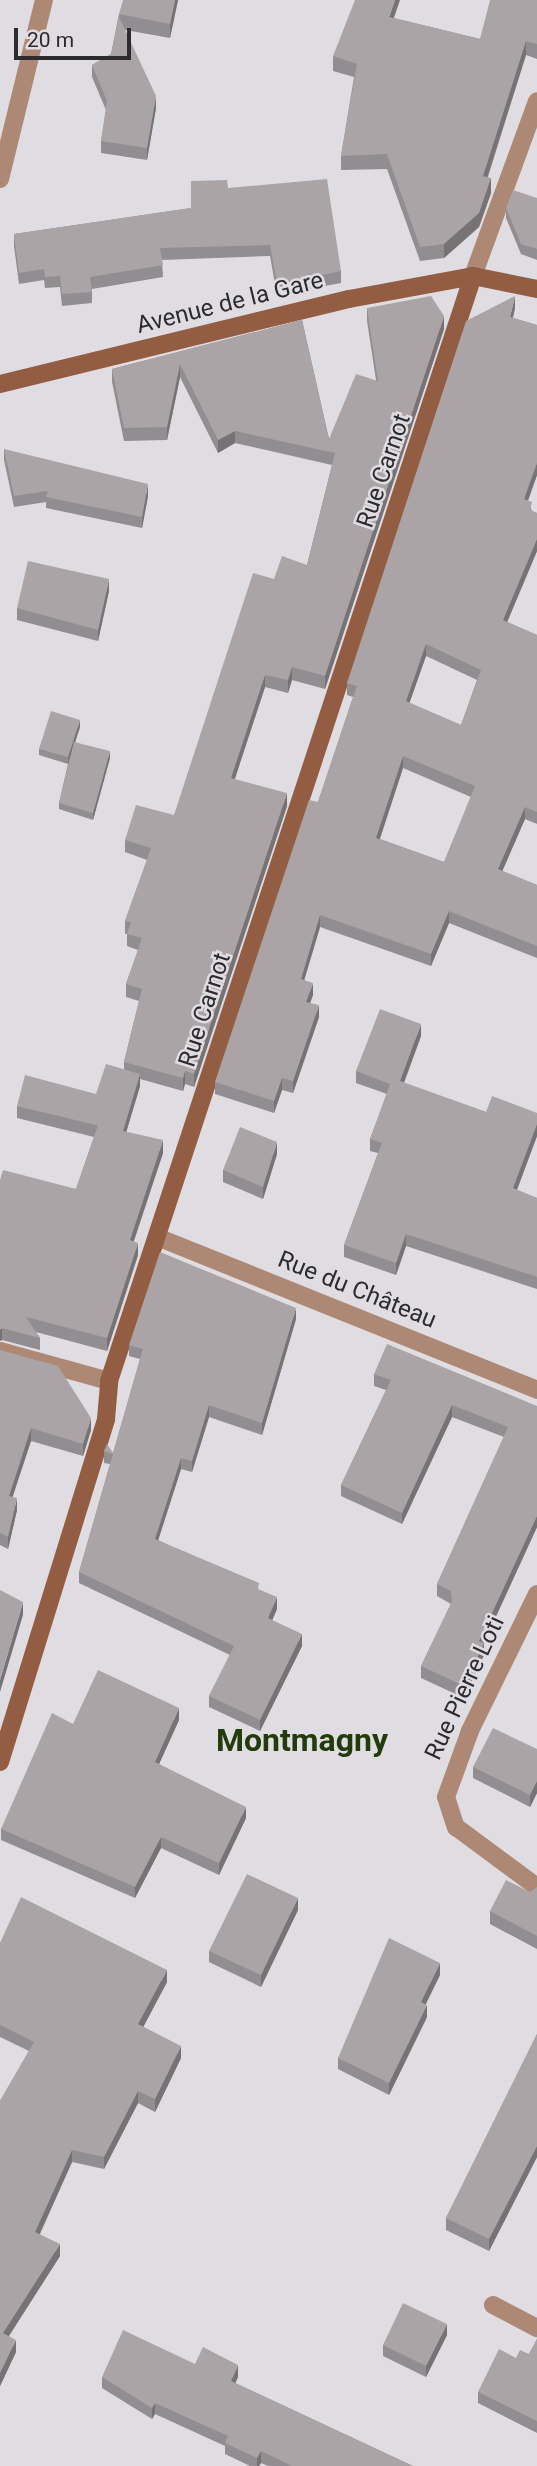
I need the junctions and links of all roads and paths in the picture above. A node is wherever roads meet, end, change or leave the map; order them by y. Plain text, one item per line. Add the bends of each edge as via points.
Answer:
1 (44, 0) edge
2 (537, 101) edge
3 (0, 179) edge
4 (473, 276) junction
5 (537, 289) edge
6 (0, 384) edge
7 (157, 1237) junction
8 (0, 1351) edge
9 (108, 1381) junction
10 (537, 1390) edge
11 (537, 1594) edge
12 (0, 1762) edge
13 (537, 1887) edge
14 (493, 2305) dead end
15 (537, 2328) edge

1 - 3 street
2 - 4 street
4 - 5 main road
4 - 6 main road, Avenue de la Gare via 349,299
4 - 7 main road, Rue Carnot
7 - 9 main road, Rue Carnot
7 - 10 street, Rue du Château
8 - 9 street
9 - 12 main road, Rue Carnot via 106,1419
11 - 13 street, Rue Pierre Loti via 470,1731 446,1797 456,1827
14 - 15 street

